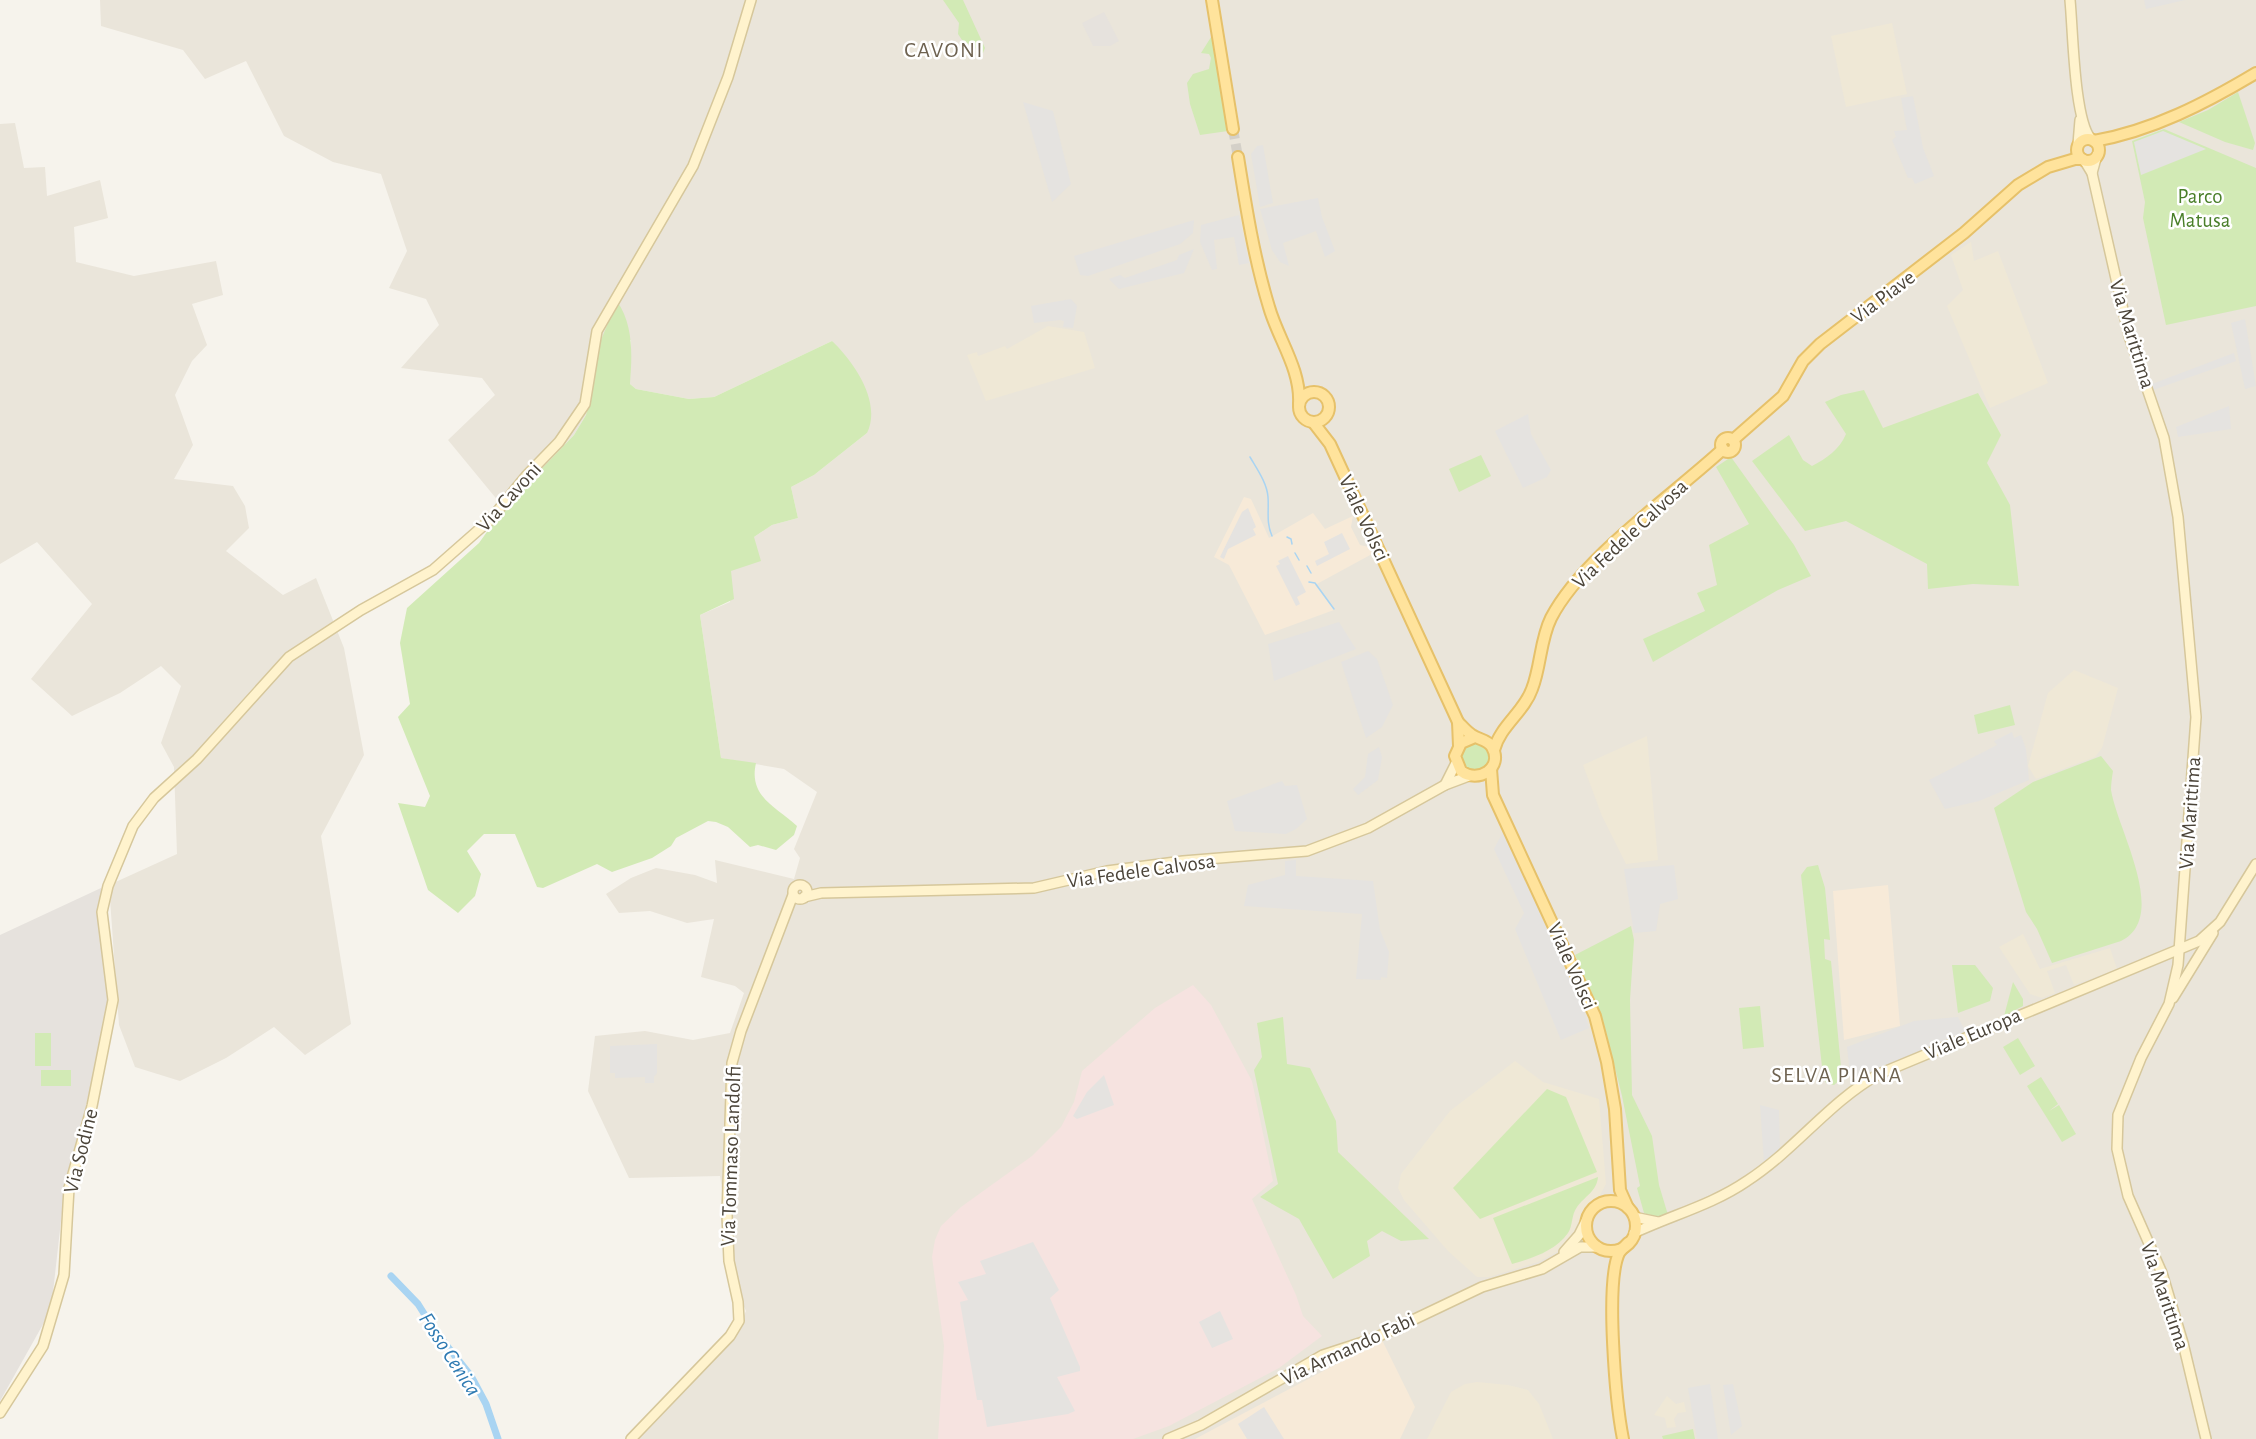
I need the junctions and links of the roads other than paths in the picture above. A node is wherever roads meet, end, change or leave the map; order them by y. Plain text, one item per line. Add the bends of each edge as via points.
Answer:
1 (751, 0) edge
2 (1212, 0) edge
3 (2070, 0) edge
4 (2256, 73) edge
5 (2081, 115) junction
6 (1233, 129) tunnel mouth
7 (2095, 147) junction
8 (2080, 153) junction
9 (1238, 157) tunnel mouth
10 (2092, 173) junction
11 (1294, 369) junction
12 (1313, 392) junction
13 (1299, 404) junction
14 (1327, 413) junction
15 (1313, 422) junction
16 (1330, 444) junction
17 (1723, 449) joint
18 (1458, 723) junction
19 (1506, 726) junction
20 (1477, 737) junction
21 (1459, 746) junction
22 (1494, 750) junction
23 (1456, 763) junction
24 (1491, 769) junction
25 (1472, 777) junction
26 (1445, 785) junction
27 (1493, 795) junction
28 (2256, 864) edge
29 (111, 878) joint
30 (800, 895) joint
31 (2217, 926) junction
32 (2180, 949) junction
33 (2169, 1004) junction
34 (1619, 1177) junction
35 (1606, 1202) junction
36 (1631, 1212) junction
37 (1587, 1219) junction
38 (1661, 1222) junction
39 (1634, 1233) junction
40 (1628, 1243) junction
41 (1602, 1249) junction
42 (1558, 1258) junction
43 (1614, 1284) junction
44 (0, 1413) edge
45 (631, 1439) edge
46 (1168, 1439) edge
47 (1623, 1439) edge
48 (2206, 1439) edge

1 - 29 street, Via Cavoni via 728,77 693,166 597,331 585,404 559,441 491,519 433,570 361,610 289,657 270,675 197,759 147,806 133,826
2 - 6 main road
3 - 5 street
4 - 7 main road via 2200,104
5 - 7 street via 2086,134
5 - 8 street
7 - 8 main road via 2090,160
7 - 8 main road via 2084,139
7 - 10 street, Via Marittima
8 - 10 street, Via Marittima
8 - 17 main road, Via Piave via 2018,185 1958,238 1814,348 1783,396 1733,440 1733,449
9 - 11 main road, Viale Volsci via 1250,232 1269,309
10 - 32 street, Via Marittima via 2129,336 2164,438 2179,526 2196,717
11 - 12 main road, Viale Volsci
11 - 13 main road, Viale Volsci
12 - 13 main road via 1306,394
12 - 14 main road, Viale Volsci via 1326,399
13 - 15 main road, Viale Volsci via 1302,416
14 - 15 main road
14 - 16 main road, Viale Volsci
15 - 16 main road, Viale Volsci
16 - 18 main road, Viale Volsci
17 - 19 main road, Via Fedele Calvosa via 1606,552 1566,594 1549,622 1532,690
18 - 20 main road, Viale Volsci
18 - 21 main road, Viale Volsci
19 - 20 main road, Via Fedele Calvosa via 1494,734
19 - 22 main road, Via Fedele Calvosa
20 - 21 main road
20 - 22 main road
21 - 23 main road
22 - 24 main road
23 - 25 main road
23 - 26 street
24 - 25 main road
24 - 27 main road, Viale Volsci
25 - 26 street, Via Fedele Calvosa
25 - 27 main road, Viale Volsci
26 - 30 street, Via Fedele Calvosa via 1370,827 1307,851 1107,871 1034,888
27 - 34 main road, Viale Volsci via 1595,1016 1607,1062
28 - 31 street
29 - 44 street, Via Sodine via 102,912 114,1000 92,1106 69,1188 64,1275 43,1346
30 - 45 street, Via Tommaso Landolfi via 787,912 732,1063 727,1215 729,1261 739,1321 730,1336
31 - 32 street, Viale Europa
31 - 33 street
32 - 33 street, Via Marittima
32 - 38 street, Viale Europa via 1879,1074 1841,1100 1747,1182
33 - 48 street, Via Marittima via 2118,1115 2117,1149 2128,1196 2162,1273
34 - 35 main road
34 - 36 main road via 1622,1197
35 - 36 main road via 1618,1202
35 - 37 main road via 1594,1208
36 - 38 street
36 - 39 main road
37 - 41 main road via 1588,1235
37 - 42 street via 1579,1235
38 - 39 street, Viale Europa
39 - 40 main road
40 - 41 main road via 1618,1249
40 - 43 main road via 1619,1253
41 - 42 street, Via Armando Fabi via 1584,1245
41 - 43 main road via 1611,1259
42 - 46 street, Via Armando Fabi via 1542,1269 1446,1303 1376,1338 1316,1359 1201,1425
43 - 47 main road via 1613,1358

